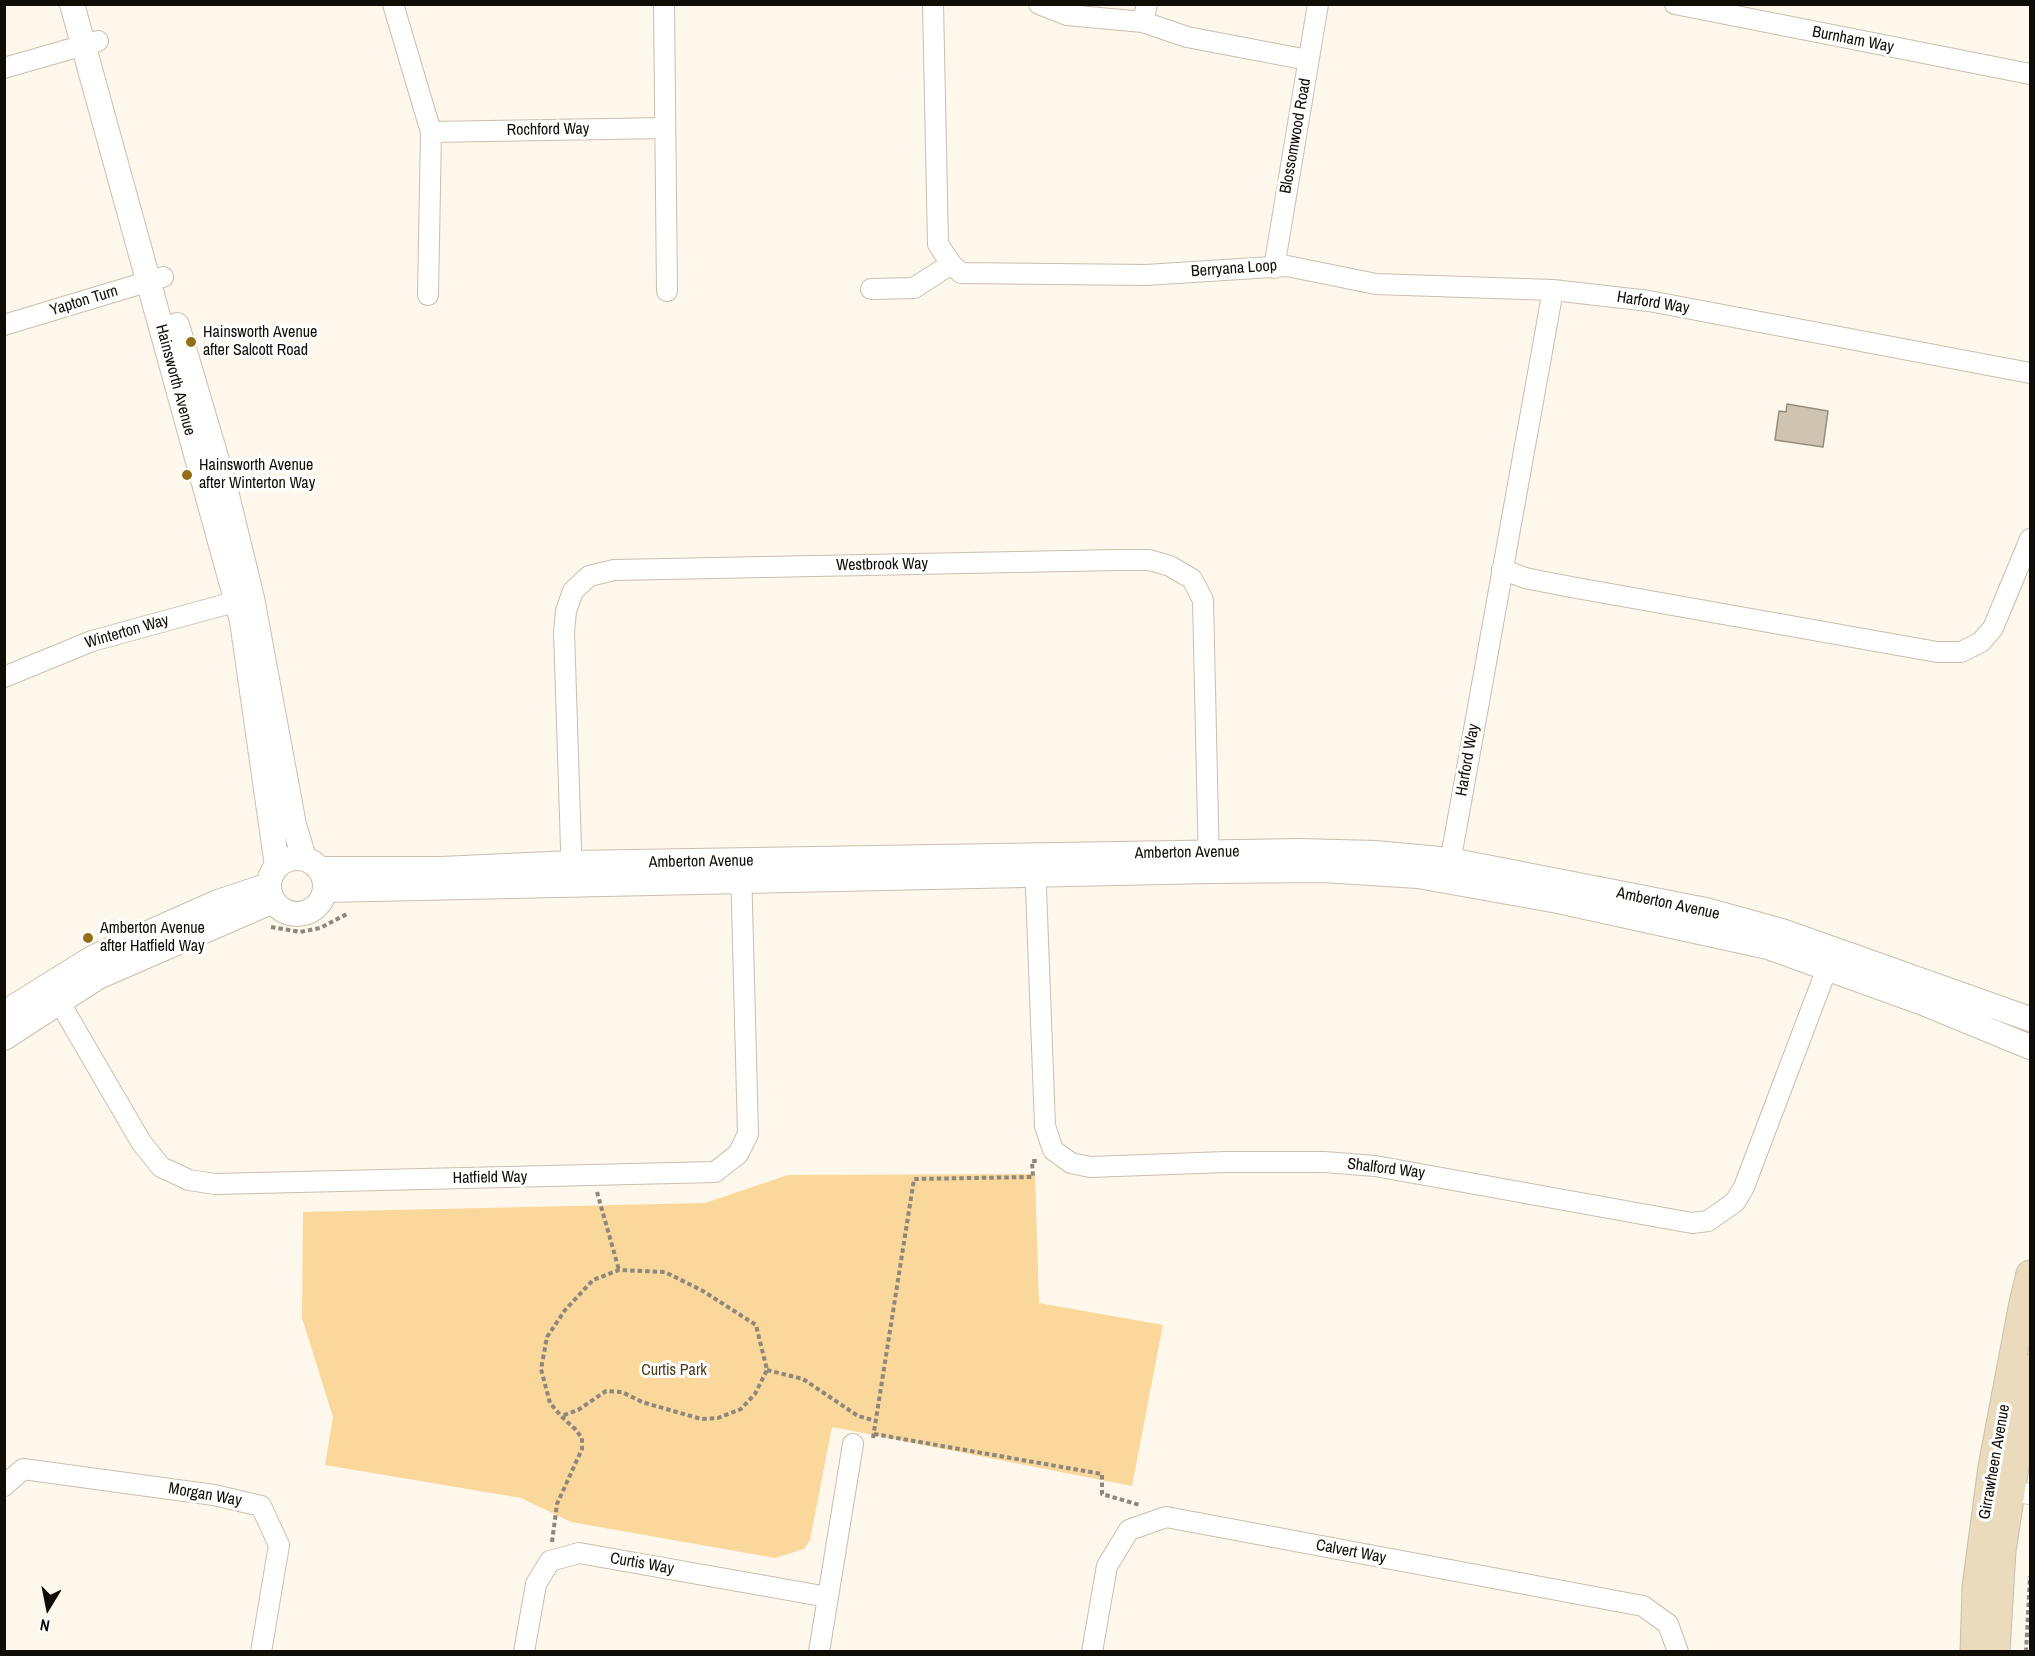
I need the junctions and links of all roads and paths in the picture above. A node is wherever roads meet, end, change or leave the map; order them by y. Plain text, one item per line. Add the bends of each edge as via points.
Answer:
1 (72, 4) edge
2 (88, 4) edge
3 (393, 4) edge
4 (664, 4) edge
5 (933, 4) edge
6 (1039, 4) edge
7 (1318, 4) edge
8 (1675, 4) edge
9 (1145, 13) edge
10 (91, 43) junction
11 (1308, 60) junction
12 (4, 68) edge
13 (2031, 74) edge
14 (665, 128) junction
15 (431, 132) junction
16 (951, 264) junction
17 (1274, 268) junction
18 (155, 279) junction
19 (871, 289) dead end
20 (1553, 290) junction
21 (667, 291) dead end
22 (428, 295) dead end
23 (4, 325) edge
24 (2031, 374) edge
25 (2031, 539) edge
26 (1502, 569) junction
27 (244, 599) junction
28 (6, 672) edge
29 (1209, 861) junction
30 (1035, 866) junction
31 (741, 871) junction
32 (1448, 871) junction
33 (316, 872) junction
34 (572, 873) junction
35 (273, 884) junction
36 (352, 912) dead end
37 (264, 927) dead end
38 (1831, 958) junction
39 (54, 992) junction
40 (4, 1013) edge
41 (2031, 1019) edge
42 (4, 1038) edge
43 (2031, 1047) edge
44 (1053, 1150) junction
45 (591, 1176) junction
46 (619, 1270) junction
47 (2031, 1274) edge
48 (2031, 1368) edge
49 (767, 1370) junction
50 (561, 1416) junction
51 (876, 1421) junction
52 (874, 1434) junction
53 (853, 1444) joint
54 (2011, 1481) edge
55 (4, 1486) edge
56 (1158, 1520) junction
57 (556, 1560) junction
58 (2031, 1576) edge
59 (828, 1597) junction
60 (261, 1652) edge
61 (524, 1652) edge
62 (819, 1652) edge
63 (1092, 1652) edge
64 (1678, 1652) edge
65 (1974, 1652) edge
66 (1996, 1652) edge
67 (2026, 1652) edge

1 - 10 street, Hainsworth Avenue
2 - 10 street, Hainsworth Avenue
3 - 15 street
4 - 14 street
5 - 16 street via 938,244
6 - 9 street via 1067,15
7 - 11 street, Blossomwood Road
8 - 13 street, Burnham Way
9 - 11 street via 1187,36
10 - 12 street
10 - 18 street, Hainsworth Avenue
11 - 17 street, Blossomwood Road
14 - 15 street, Rochford Way
14 - 21 street
15 - 22 street
16 - 17 street, Berryana Loop via 961,273 982,275 1146,275
16 - 19 street via 914,288
17 - 20 street, Berryana Loop via 1287,266 1376,284
18 - 23 street, Yapton Turn
18 - 27 street, Hainsworth Avenue
20 - 24 street, Harford Way via 1649,301
20 - 26 street, Harford Way
25 - 26 street via 1993,628 1980,642 1961,651 1936,652 1583,589 1525,578
26 - 32 street, Harford Way
27 - 28 street, Winterton Way via 92,641
27 - 33 street, Hainsworth Avenue via 294,825
27 - 35 street, Hainsworth Avenue via 242,621
29 - 30 street, Amberton Avenue
29 - 32 street, Amberton Avenue via 1364,872
29 - 34 street, Westbrook Way via 1203,600 1192,579 1170,566 1149,560 1117,560 614,570 589,576 573,591 564,632
30 - 31 street, Amberton Avenue
30 - 44 street via 1045,1126
31 - 34 street, Amberton Avenue
31 - 45 street, Hatfield Way via 748,1134 738,1154 715,1172
32 - 38 street, Amberton Avenue via 1558,901
33 - 34 street, Amberton Avenue
33 - 35 street via 294,858
33 - 35 street via 318,905 303,914 287,912
35 - 39 street via 98,977
36 - 37 path via 320,928 300,932
38 - 41 street, Amberton Avenue
38 - 43 street, Amberton Avenue
38 - 44 street, Shalford Way via 1744,1187 1735,1202 1708,1221 1692,1223 1375,1166 1248,1162 1090,1167 1071,1163
39 - 40 street
39 - 42 street
39 - 45 street, Hatfield Way via 141,1142 161,1167 189,1180 215,1184
44 - 51 path via 1043,1160 1032,1161 1033,1177 914,1179
45 - 46 path
46 - 49 path via 665,1272 743,1314 756,1325
46 - 50 path via 593,1280 547,1337 541,1369 550,1403
47 - 54 main road, Girrawheen Avenue via 2023,1303
48 - 54 main road, Girrawheen Avenue
49 - 50 path via 755,1394 741,1409 718,1418 701,1419 622,1392 606,1391 578,1410
49 - 51 path via 803,1379 858,1416
50 - 57 path via 582,1438 582,1449 557,1504 551,1539
51 - 52 path
52 - 53 path via 872,1447
52 - 56 path via 1102,1474 1102,1494 1150,1509
53 - 59 street
54 - 65 main road, Girrawheen Avenue via 1976,1587
54 - 66 main road, Girrawheen Avenue
55 - 60 street, Morgan Way via 23,1469 214,1495 261,1506 279,1545
56 - 63 street, Calvert Way via 1128,1530 1107,1566
56 - 64 street, Calvert Way via 1166,1517 1643,1606 1668,1624
57 - 59 street, Curtis Way via 579,1553
57 - 61 street via 550,1561 536,1584
58 - 67 path
59 - 62 street

